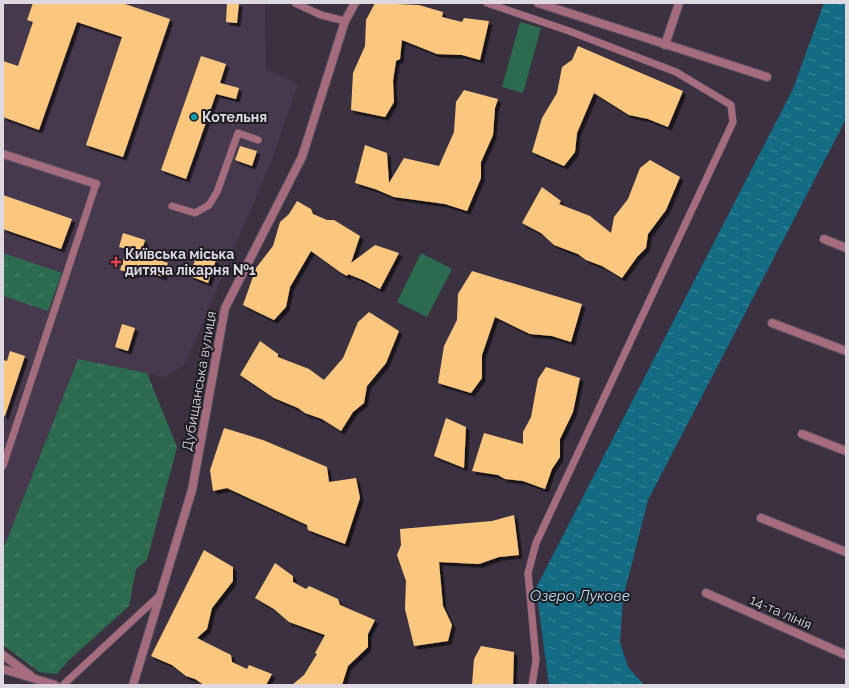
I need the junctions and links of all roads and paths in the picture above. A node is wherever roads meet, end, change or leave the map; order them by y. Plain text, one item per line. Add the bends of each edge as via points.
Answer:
1 (295, 3) edge
2 (355, 3) edge
3 (487, 3) edge
4 (538, 3) edge
5 (679, 3) edge
6 (345, 20) junction
7 (665, 45) junction
8 (767, 78) dead end
9 (258, 140) dead end
10 (3, 154) edge
11 (96, 184) joint
12 (172, 206) dead end
13 (824, 239) dead end
14 (846, 248) edge
15 (772, 322) dead end
16 (846, 351) edge
17 (802, 434) dead end
18 (846, 452) edge
19 (3, 466) edge
20 (761, 518) dead end
21 (846, 552) edge
22 (706, 593) dead end
23 (160, 595) junction
24 (3, 655) edge
25 (846, 655) edge
26 (3, 669) edge
27 (31, 677) junction
28 (55, 685) edge
29 (63, 685) edge
30 (133, 685) edge
31 (532, 685) edge

1 - 6 lane via 320,15
2 - 6 street, Дубищанська вулиця
3 - 31 lane via 676,72 731,105 733,122 536,543 528,573 536,660
4 - 7 street
5 - 7 street
6 - 23 street, Дубищанська вулиця via 302,157 225,308 192,490
7 - 8 street
9 - 12 lane via 238,133 217,192 209,205 195,213
10 - 11 street
11 - 19 lane
13 - 14 street
15 - 16 street
17 - 18 street
20 - 21 street
22 - 25 street, 14-та лінія
23 - 29 lane
23 - 30 street, Дубищанська вулиця
24 - 27 street
26 - 27 street
27 - 28 street

